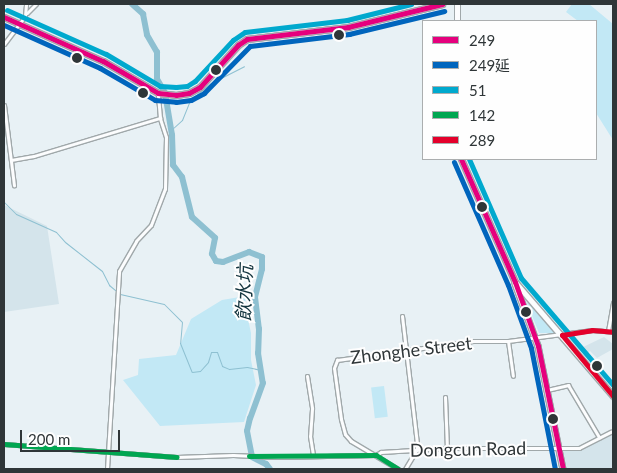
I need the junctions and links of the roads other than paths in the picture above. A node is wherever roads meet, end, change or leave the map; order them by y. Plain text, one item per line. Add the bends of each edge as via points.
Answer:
1 (26, 4) edge
2 (36, 4) edge
3 (442, 4) edge
4 (457, 4) edge
5 (26, 14) junction
6 (4, 17) edge
7 (457, 20) edge
8 (20, 24) junction
9 (4, 44) edge
10 (158, 93) junction
11 (4, 106) edge
12 (160, 118) junction
13 (11, 160) junction
14 (461, 160) edge
15 (14, 185) dead end
16 (515, 282) junction
17 (613, 302) edge
18 (402, 316) dead end
19 (608, 331) junction
20 (613, 332) edge
21 (562, 335) junction
22 (535, 338) junction
23 (508, 341) junction
24 (406, 350) junction
25 (307, 376) dead end
26 (513, 376) dead end
27 (547, 390) junction
28 (613, 396) edge
29 (446, 397) dead end
30 (611, 432) dead end
31 (599, 437) junction
32 (4, 444) edge
33 (447, 448) junction
34 (559, 449) junction
35 (417, 450) junction
36 (109, 451) junction
37 (313, 455) junction
38 (376, 455) junction
39 (107, 469) edge
40 (398, 469) edge
41 (405, 469) edge
42 (563, 469) edge

1 - 5 street
2 - 5 street
3 - 10 main road via 348,27 248,39 238,45 197,89 184,94
4 - 7 main road
5 - 8 street
6 - 8 main road
8 - 9 street
8 - 10 main road via 103,61
10 - 12 street
11 - 13 street
12 - 13 street
12 - 36 street via 166,137 163,199 151,225 136,241 119,271
13 - 15 street
14 - 16 main road
16 - 21 main road
16 - 22 street
17 - 19 street
18 - 24 street
19 - 20 street, Zhonghe Street
19 - 21 street, Zhonghe Street
21 - 22 street, Zhonghe Street
21 - 28 main road
22 - 23 street, Zhonghe Street
22 - 27 street
23 - 24 street, Zhonghe Street via 473,341
23 - 26 street
24 - 35 street
24 - 38 street, Zhonghe Street via 340,359 335,363 345,434
25 - 37 street via 312,408 310,436
27 - 31 street via 568,385
27 - 34 street
29 - 33 street
30 - 31 street, Dongcun Road
31 - 34 street, Dongcun Road via 579,448
32 - 36 street, Dongcun Road
33 - 34 street, Dongcun Road
33 - 35 street, Dongcun Road
34 - 42 street
35 - 38 street, Dongcun Road
35 - 41 street
36 - 37 street, Dongcun Road via 177,457
36 - 39 street
37 - 38 street, Dongcun Road
38 - 40 street, Zhonghe Street

